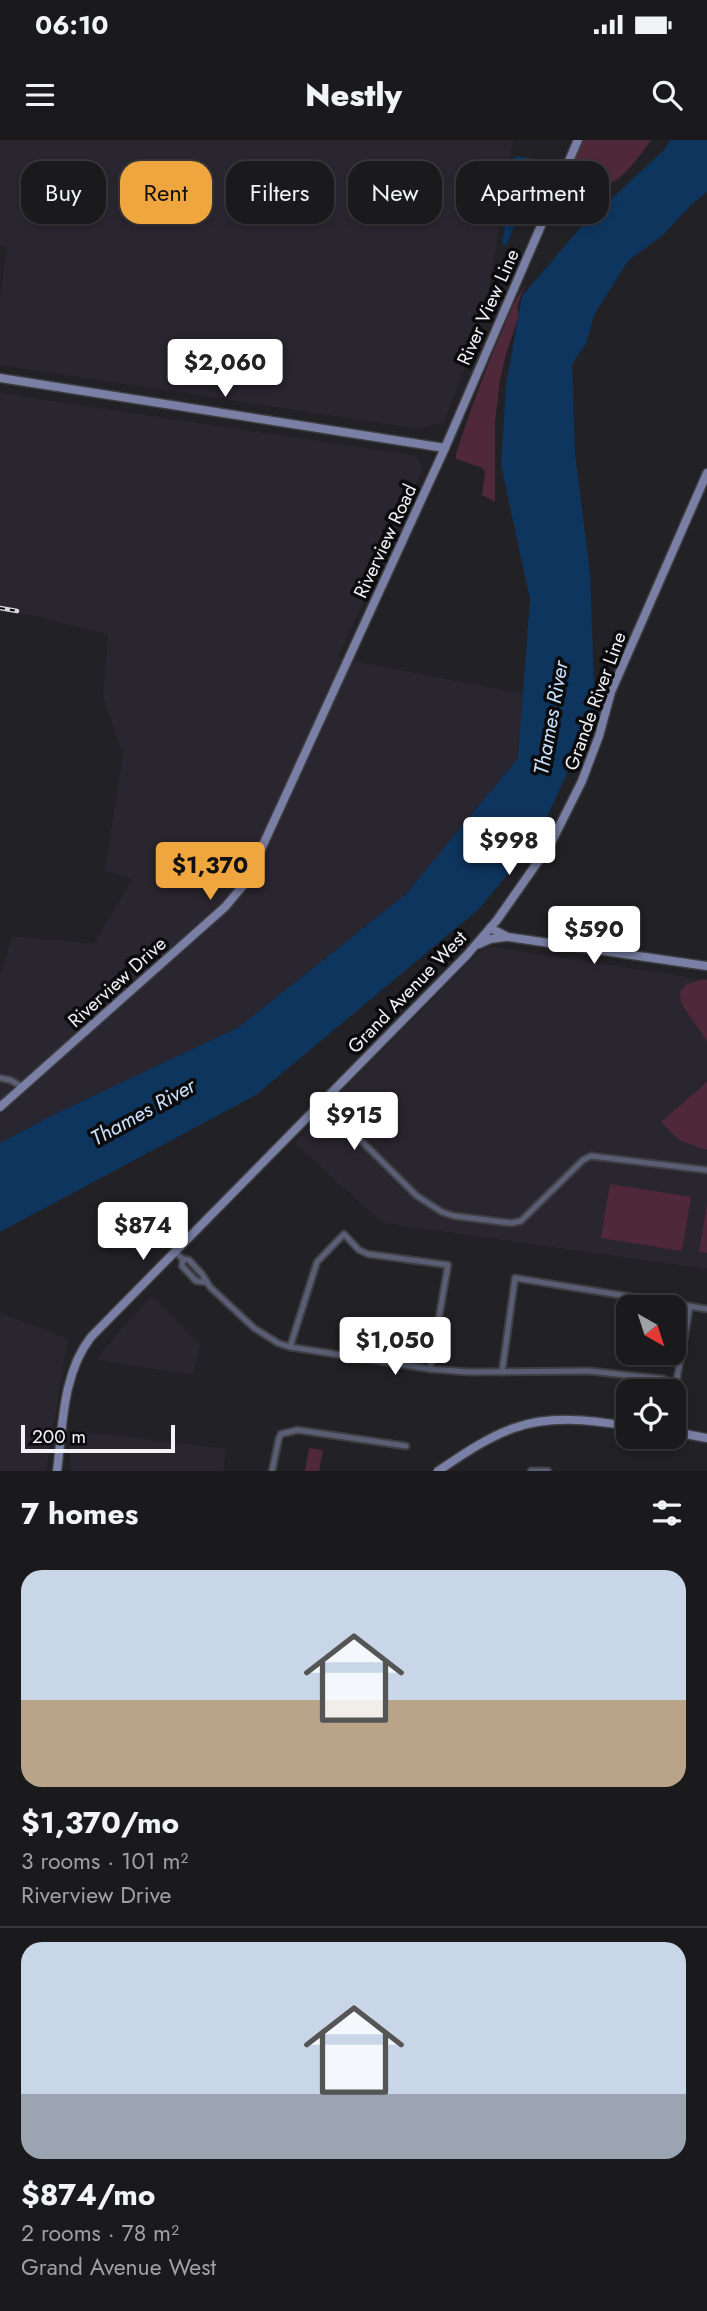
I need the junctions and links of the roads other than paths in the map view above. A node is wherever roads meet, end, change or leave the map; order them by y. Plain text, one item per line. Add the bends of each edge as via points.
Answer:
1 (578, 140) edge
2 (0, 379) edge
3 (445, 448) junction
4 (707, 473) edge
5 (354, 648) joint
6 (490, 928) junction
7 (508, 937) junction
8 (471, 950) junction
9 (707, 966) edge
10 (0, 1078) edge
11 (23, 1087) junction
12 (322, 1102) junction
13 (0, 1107) edge
14 (707, 1170) edge
15 (174, 1251) junction
16 (690, 1307) junction
17 (707, 1309) edge
18 (368, 1325) dead end
19 (290, 1347) junction
20 (363, 1359) junction
21 (430, 1369) junction
22 (502, 1372) junction
23 (616, 1425) edge
24 (686, 1434) edge
25 (707, 1438) edge
26 (406, 1446) dead end
27 (57, 1471) edge
28 (272, 1471) edge
29 (438, 1471) edge
30 (531, 1471) edge
31 (548, 1471) edge

1 - 3 main road, River View Line
2 - 3 main road
3 - 5 main road, Riverview Road
4 - 6 main road, Grande River Line via 611,692 582,781 551,843
5 - 11 main road, Riverview Drive via 258,859 237,895
6 - 7 main road
6 - 8 main road, Grand Avenue West
7 - 8 main road via 484,941
7 - 9 main road
8 - 12 main road, Grand Avenue West
10 - 11 street
11 - 13 main road, Riverview Drive
12 - 14 street via 417,1196 454,1216 521,1221 591,1156
12 - 15 main road, Grand Avenue West
15 - 19 street via 196,1281 205,1282 254,1328
15 - 27 main road, Grand Avenue West via 79,1353 71,1372
16 - 17 street
16 - 22 street via 676,1384 589,1371
16 - 22 street via 515,1278
18 - 20 street
19 - 20 street
19 - 21 street via 317,1262 344,1234 368,1254 448,1265
20 - 21 street
21 - 22 street
23 - 29 main road via 554,1420 523,1426 486,1440
24 - 25 main road
26 - 28 street via 298,1430 281,1434
30 - 31 street

